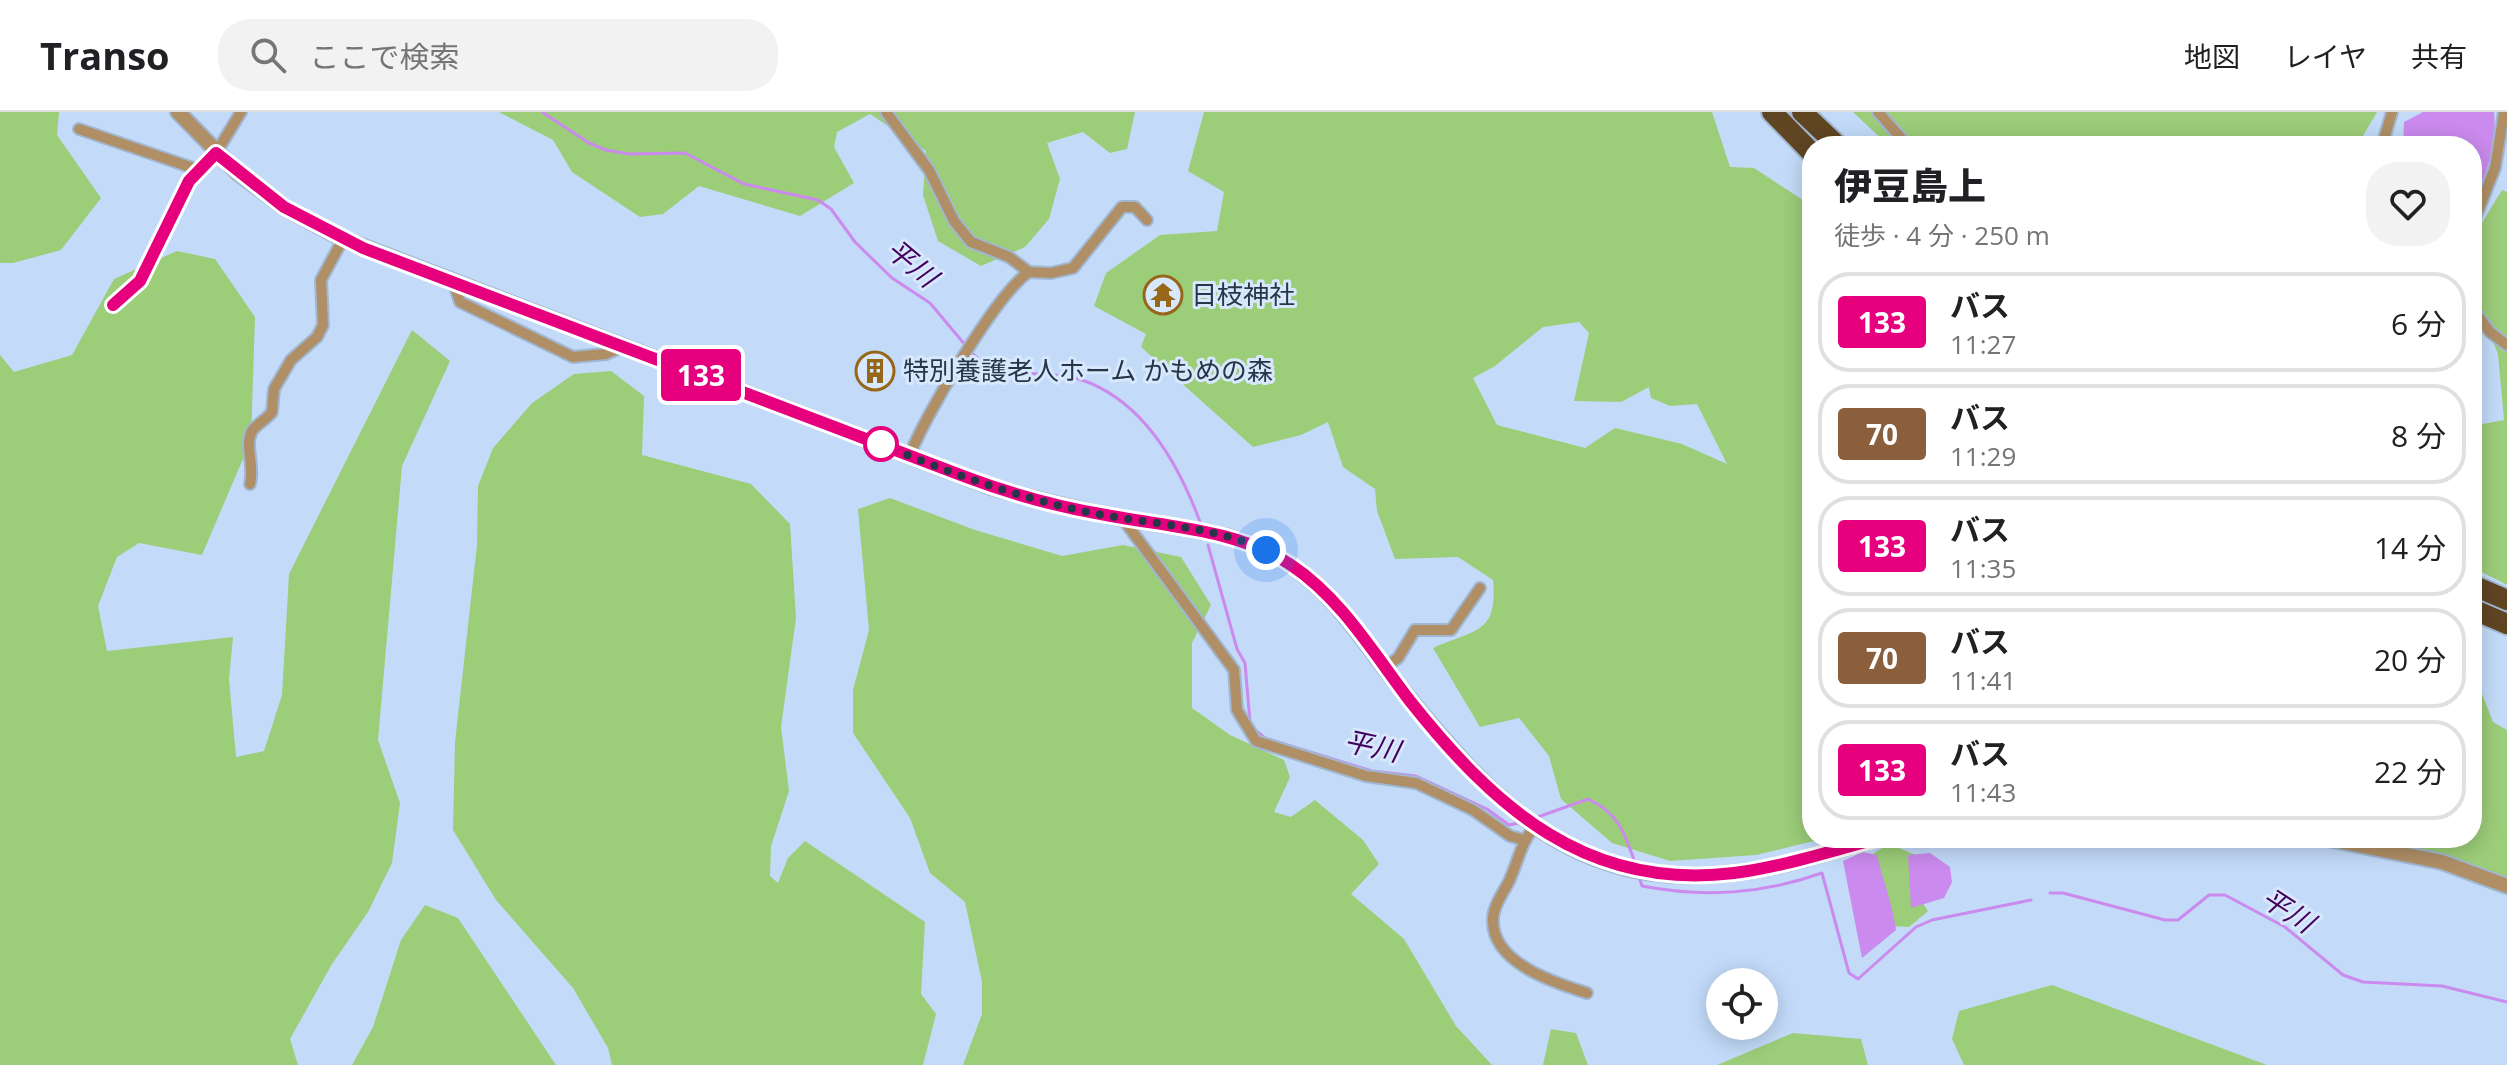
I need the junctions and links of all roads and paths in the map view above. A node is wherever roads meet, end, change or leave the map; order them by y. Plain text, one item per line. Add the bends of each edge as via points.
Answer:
1 (178, 112) edge
2 (241, 112) edge
3 (886, 112) edge
4 (1772, 112) edge
5 (1802, 112) edge
6 (1878, 112) edge
7 (2392, 112) edge
8 (2504, 112) edge
9 (79, 129) dead end
10 (1827, 136) edge
11 (1899, 136) edge
12 (2385, 136) edge
13 (1802, 143) edge
14 (216, 153) junction
15 (199, 170) junction
16 (2482, 201) edge
17 (1147, 220) dead end
18 (343, 239) junction
19 (1029, 272) junction
20 (453, 281) junction
21 (113, 305) dead end
22 (2482, 321) edge
23 (2507, 345) edge
24 (624, 346) junction
25 (910, 455) junction
26 (250, 484) dead end
27 (1123, 519) junction
28 (1480, 588) dead end
29 (2482, 589) edge
30 (2507, 600) edge
31 (2482, 613) edge
32 (2507, 624) edge
33 (1384, 668) junction
34 (1528, 828) junction
35 (1840, 848) edge
36 (2373, 848) edge
37 (2507, 886) edge
38 (1587, 993) dead end

1 - 14 street
2 - 14 street
3 - 19 street via 929,170 954,221 971,242 1009,257
4 - 13 highway
5 - 10 highway
6 - 11 street
7 - 12 street
8 - 16 street via 2495,168
9 - 15 street
14 - 15 street
14 - 18 street via 284,207
15 - 21 street via 140,281
17 - 19 street via 1135,207 1122,207 1073,268
18 - 20 street
18 - 26 street via 321,280 323,325 291,360 274,389 272,412 249,438 255,467
19 - 25 street via 1013,283
20 - 24 street
20 - 24 street via 460,302 558,352 585,357
22 - 23 street
24 - 25 street
25 - 27 street via 1018,495
27 - 33 street via 1236,539 1280,558 1321,589
27 - 34 street via 1234,670 1237,710 1256,741 1366,776 1416,783 1473,810 1510,836
28 - 33 street via 1451,630 1415,630 1398,658
29 - 30 highway
31 - 32 highway
33 - 34 street via 1465,765
34 - 35 street via 1566,847 1637,870 1736,873
34 - 38 street via 1493,918 1495,930 1517,961 1540,976
36 - 37 street via 2442,862

